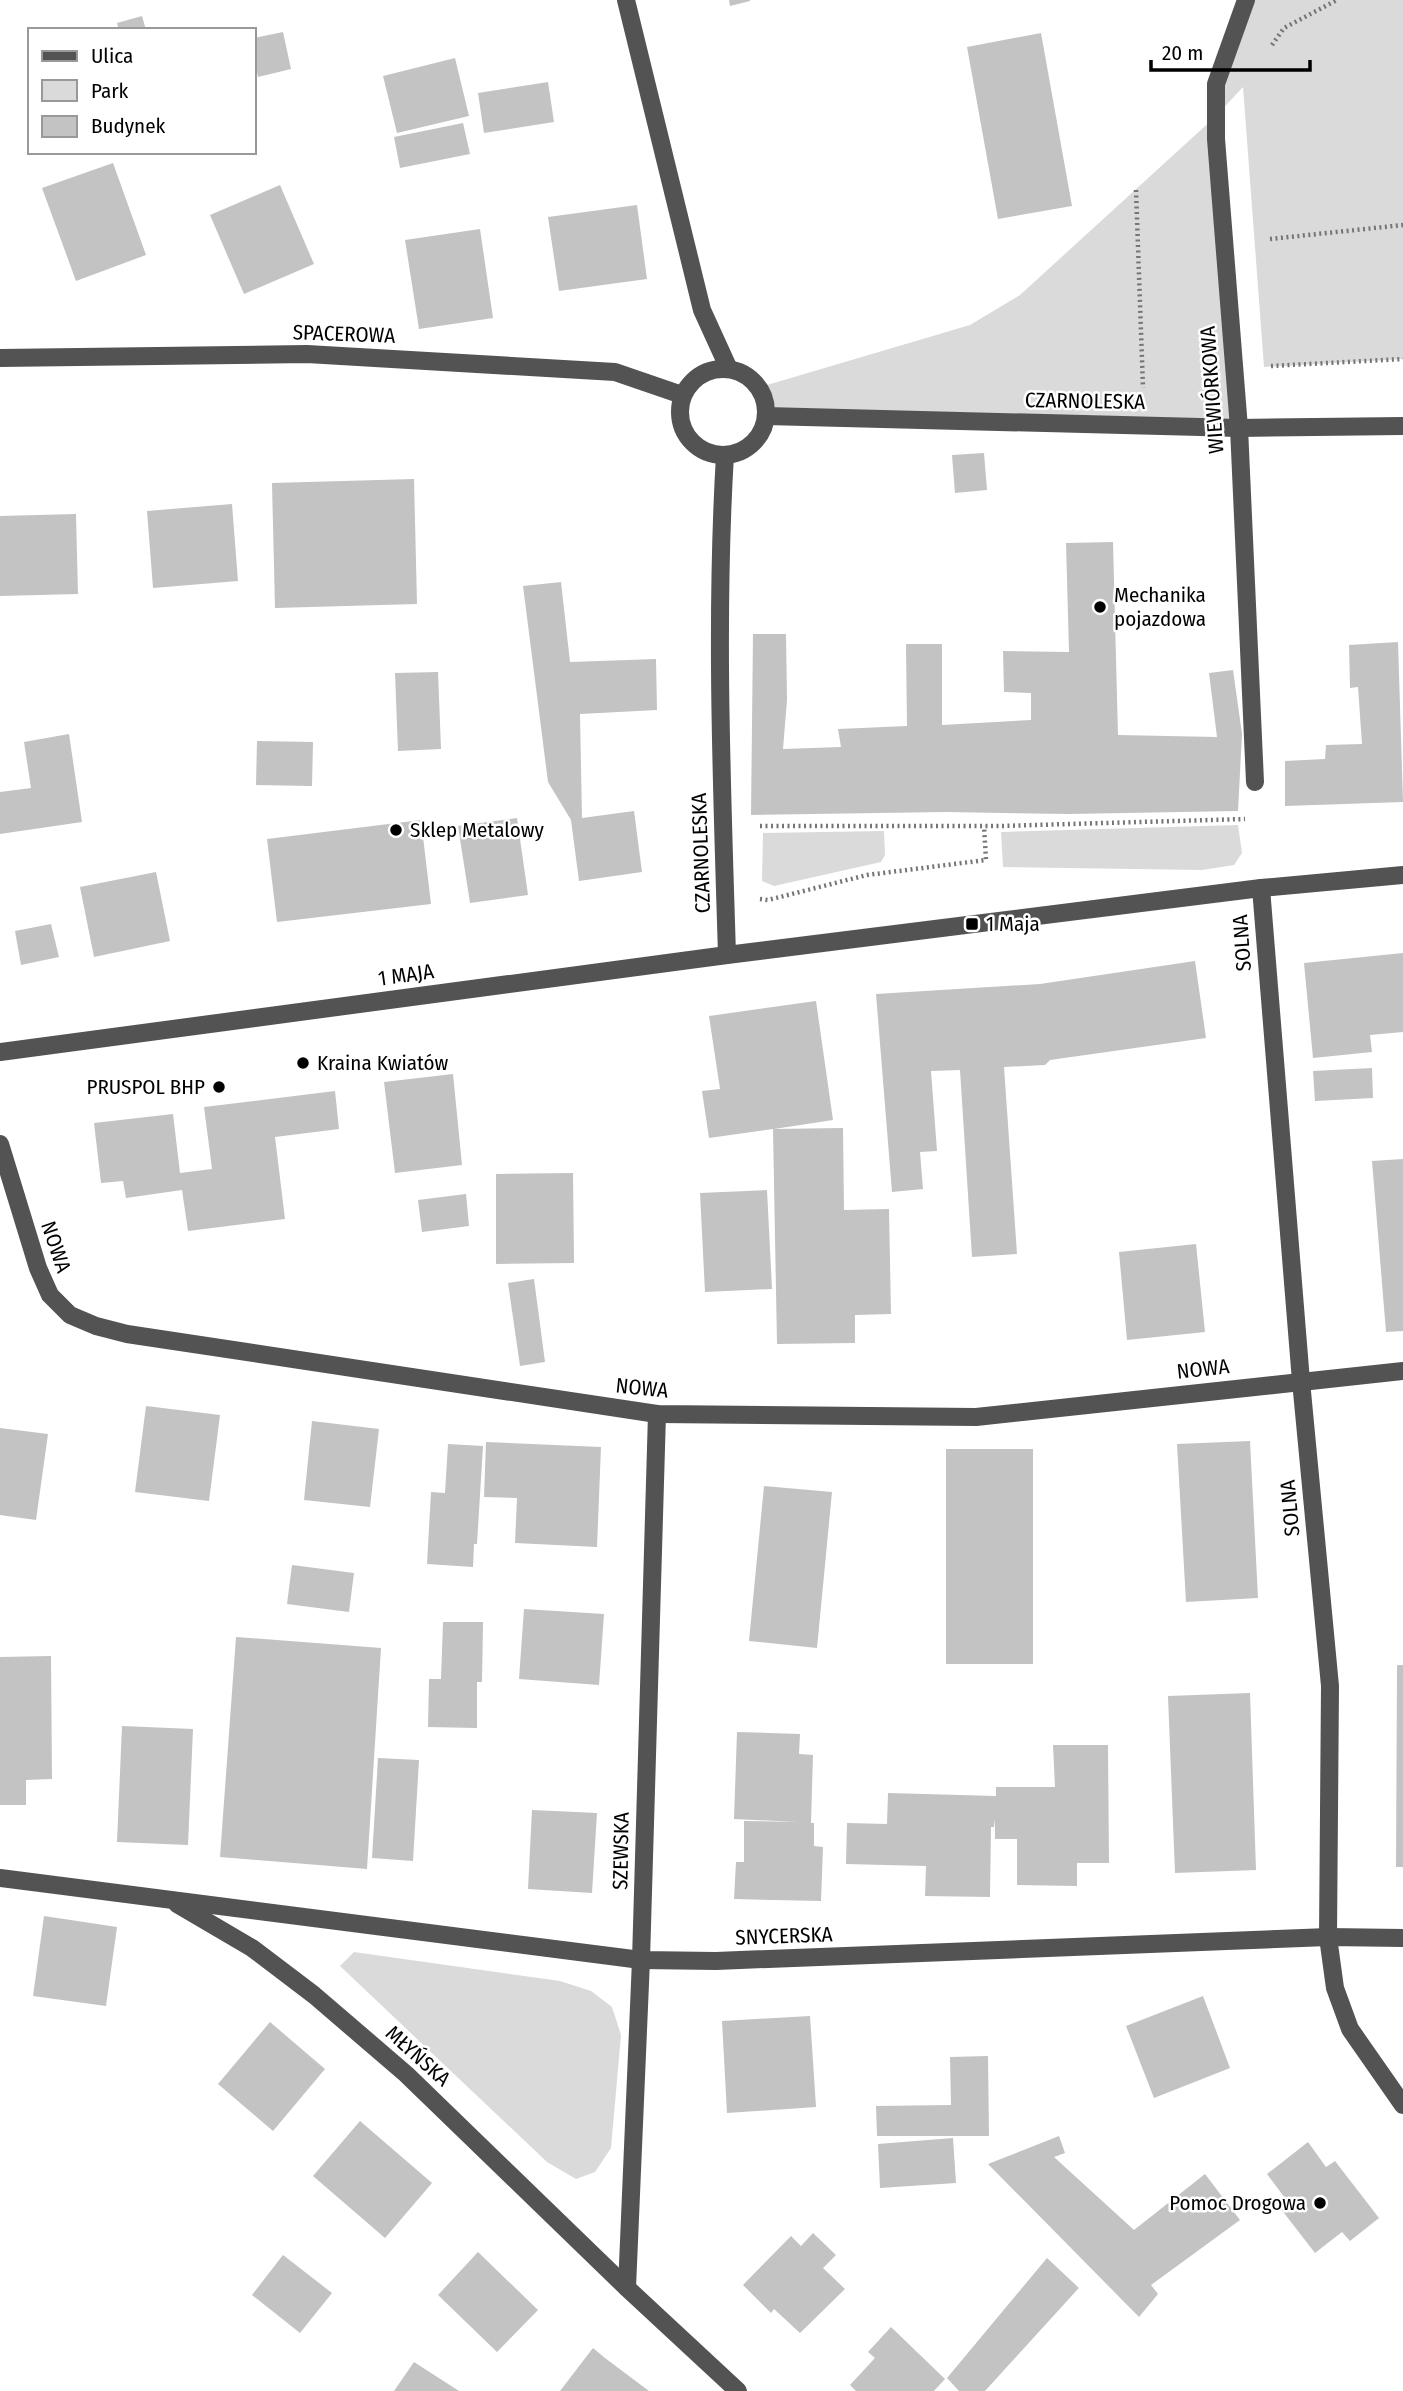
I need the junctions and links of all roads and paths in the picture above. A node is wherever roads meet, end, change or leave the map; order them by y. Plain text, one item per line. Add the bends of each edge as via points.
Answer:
1 (626, 0) edge
2 (1246, 0) edge
3 (1336, 0) edge
4 (1271, 47) dead end
5 (1136, 190) dead end
6 (1403, 225) edge
7 (1270, 239) dead end
8 (0, 358) edge
9 (1403, 359) edge
10 (1264, 367) dead end
11 (728, 368) junction
12 (682, 395) junction
13 (766, 416) junction
14 (1144, 426) junction
15 (1403, 426) edge
16 (1239, 428) junction
17 (724, 456) junction
18 (1255, 782) dead end
19 (1256, 819) dead end
20 (754, 826) dead end
21 (984, 826) junction
22 (1403, 875) edge
23 (757, 887) dead end
24 (1261, 888) junction
25 (727, 955) junction
26 (0, 1052) edge
27 (0, 1144) edge
28 (1403, 1371) edge
29 (1301, 1381) junction
30 (657, 1414) junction
31 (0, 1878) edge
32 (171, 1900) junction
33 (1328, 1937) junction
34 (1403, 1938) edge
35 (641, 1959) junction
36 (1403, 2105) edge
37 (627, 2288) junction
38 (738, 2391) edge

1 - 11 street via 702,310
2 - 16 street, WIEWIÓRKOWA via 1216,84 1216,139
3 - 4 path via 1284,28
5 - 14 path
6 - 7 path
8 - 12 street, SPACEROWA via 307,354 615,372
9 - 10 path
11 - 12 street via 696,376
11 - 13 street via 750,376 760,387
12 - 17 street via 679,415 685,434 710,454
13 - 14 street, CZARNOLESKA
13 - 17 street via 762,432 751,445
14 - 16 street, CZARNOLESKA
15 - 16 street, CZARNOLESKA
16 - 18 street, WIEWIÓRKOWA
17 - 25 street, CZARNOLESKA via 719,547
19 - 21 path
20 - 21 path
21 - 23 path via 986,860 867,875 768,900 757,899
22 - 24 street, 1 MAJA
24 - 25 street, 1 MAJA
24 - 29 street, SOLNA
25 - 26 street, 1 MAJA
27 - 30 street, NOWA via 50,1295 70,1315 96,1326
28 - 29 street, NOWA
29 - 30 street, NOWA via 976,1417
29 - 33 street, SOLNA via 1330,1686
30 - 35 street, SZEWSKA
31 - 32 street, MŁYŃSKA
32 - 35 street, SNYCERSKA
32 - 37 street, MŁYŃSKA via 253,1948 324,2003 406,2074
33 - 34 street, SNYCERSKA
33 - 35 street, SNYCERSKA via 716,1961
33 - 36 street, SOLNA via 1335,1988 1350,2029
35 - 37 street, SZEWSKA
37 - 38 street, MŁYŃSKA

